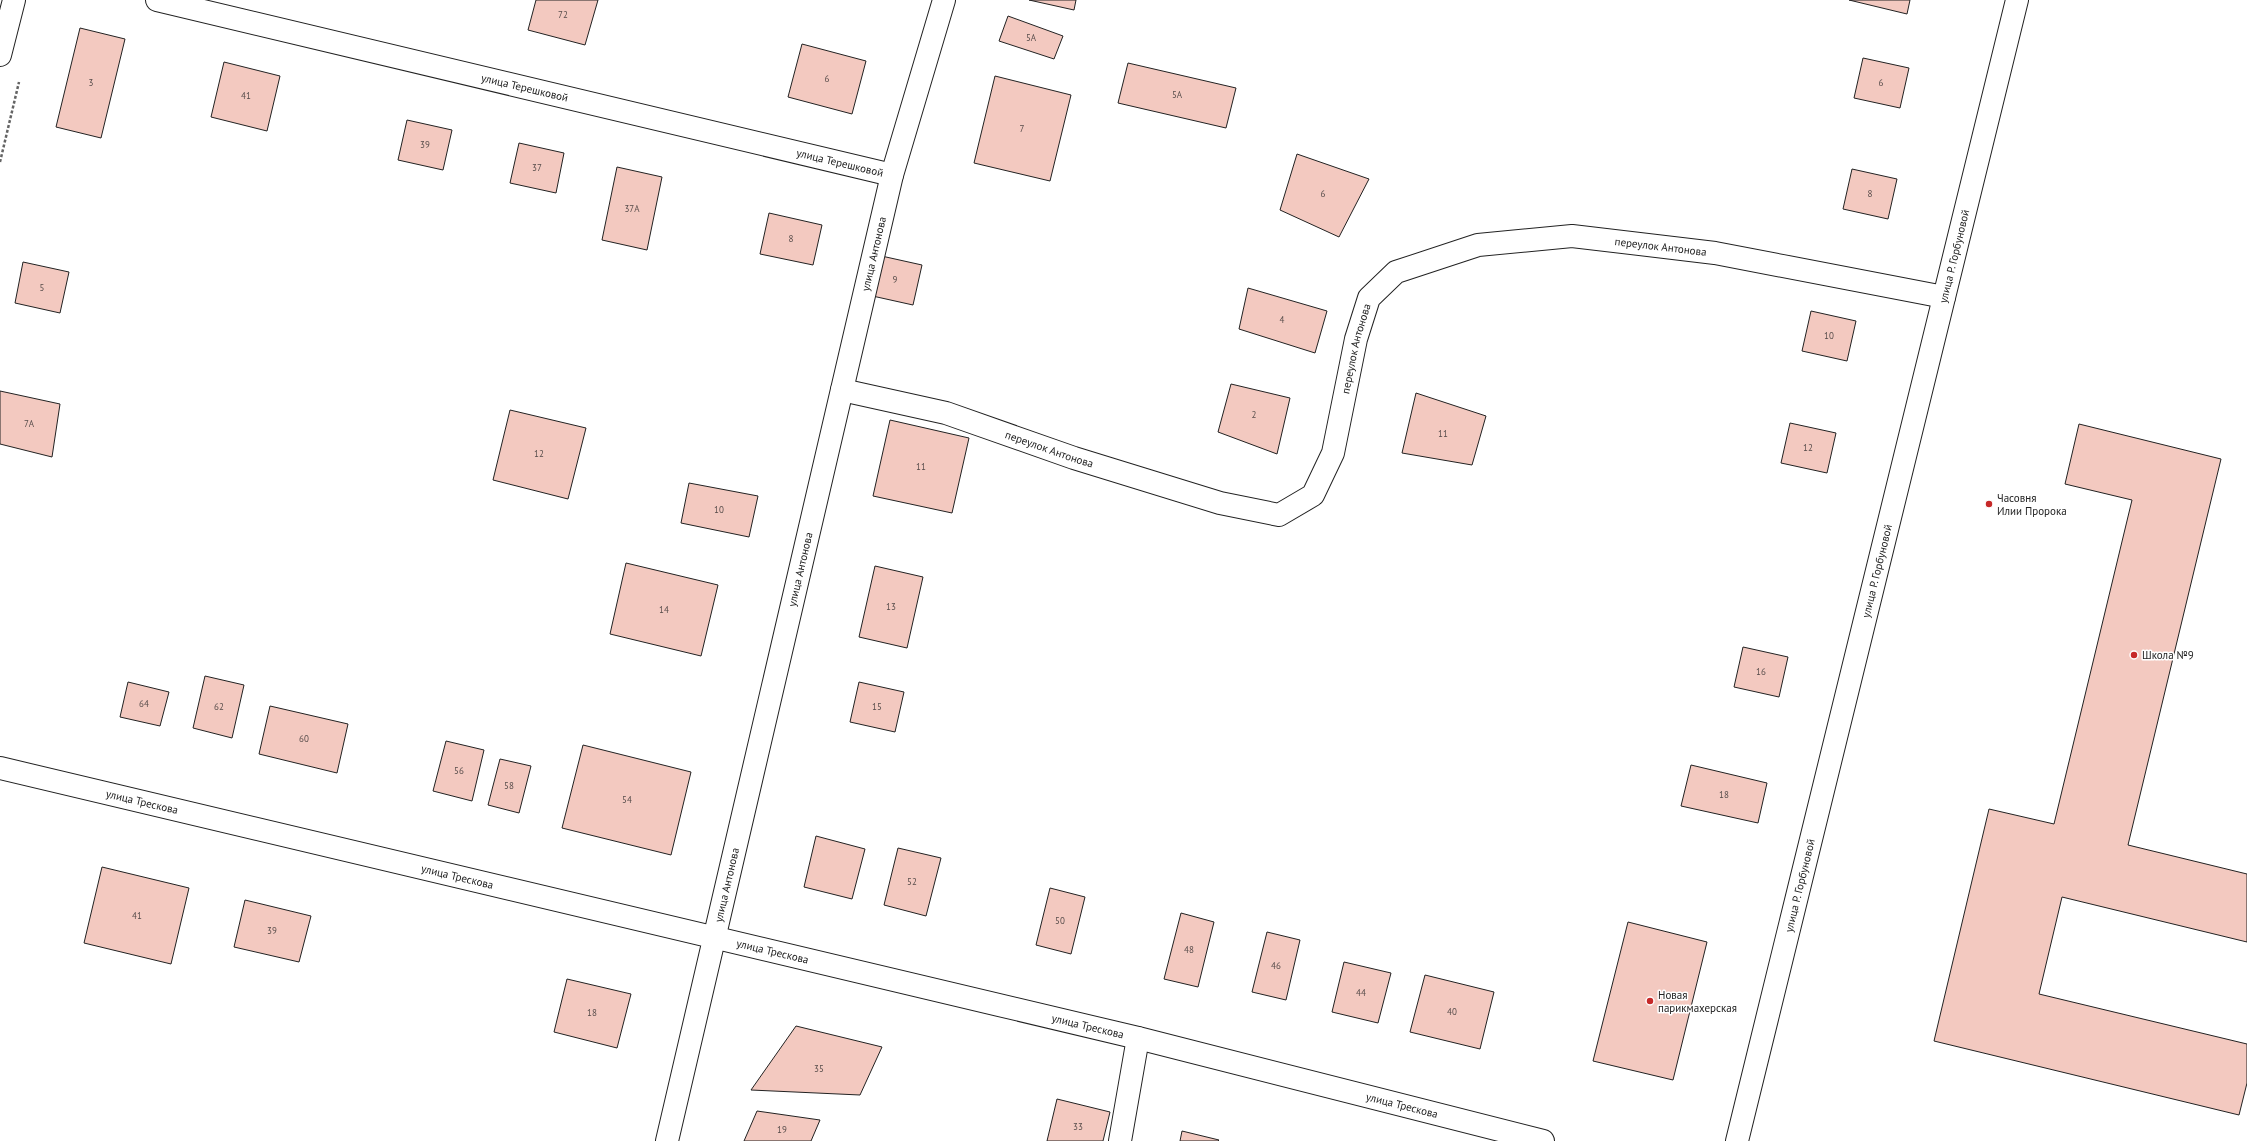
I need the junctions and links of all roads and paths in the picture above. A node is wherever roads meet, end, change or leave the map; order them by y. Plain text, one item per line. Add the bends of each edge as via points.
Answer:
1 (14, 0) edge
2 (157, 0) edge
3 (944, 0) edge
4 (2017, 0) edge
5 (0, 55) edge
6 (892, 175) junction
7 (1944, 297) junction
8 (842, 390) junction
9 (0, 768) edge
10 (714, 937) junction
11 (1138, 1038) junction
12 (667, 1141) edge
13 (1120, 1141) edge
14 (1544, 1141) edge
15 (1737, 1141) edge

1 - 5 street
2 - 6 street, улица Терешковой
3 - 6 street, улица Антонова
4 - 7 street, улица Р. Горбуновой
6 - 8 street, улица Антонова
7 - 8 street, переулок Антонова via 1715,253 1572,236 1478,245 1396,272 1369,298 1356,339 1334,453 1313,495 1279,514 1220,504 1074,458 946,413
7 - 15 street, улица Р. Горбуновой
8 - 10 street, улица Антонова
9 - 10 street, улица Трескова
10 - 11 street, улица Трескова
10 - 12 street, улица Антонова
11 - 13 street
11 - 14 street, улица Трескова

